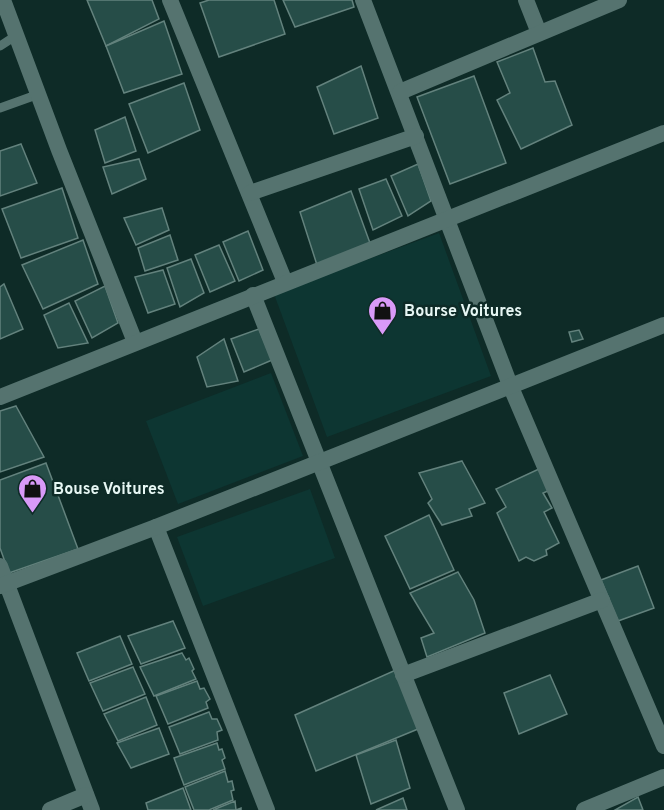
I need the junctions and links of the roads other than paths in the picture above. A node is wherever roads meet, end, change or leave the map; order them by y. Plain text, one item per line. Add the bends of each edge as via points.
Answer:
1 (3, 0) edge
2 (171, 0) edge
3 (363, 0) edge
4 (526, 0) edge
5 (619, 0) edge
6 (539, 33) junction
7 (16, 35) junction
8 (0, 45) edge
9 (400, 92) junction
10 (39, 94) junction
11 (0, 108) edge
12 (664, 133) edge
13 (416, 136) junction
14 (250, 193) junction
15 (446, 218) junction
16 (285, 282) junction
17 (253, 295) junction
18 (664, 325) edge
19 (135, 342) junction
20 (510, 385) junction
21 (0, 397) edge
22 (317, 461) junction
23 (156, 527) junction
24 (0, 566) edge
25 (3, 585) edge
26 (602, 600) junction
27 (403, 675) junction
28 (664, 746) edge
29 (664, 777) edge
30 (89, 803) edge
31 (50, 810) edge
32 (267, 810) edge
33 (457, 810) edge
34 (584, 810) edge

1 - 7 street
2 - 14 street
3 - 9 street
4 - 6 street
5 - 6 street
6 - 9 street
7 - 8 lane
7 - 10 street
9 - 13 street
10 - 11 lane
10 - 19 street
12 - 15 street
13 - 14 street
13 - 15 street
14 - 16 street
15 - 16 street
15 - 20 street
16 - 17 street
17 - 19 street
17 - 22 street
18 - 20 street
19 - 21 street
20 - 22 street
20 - 26 street
22 - 23 street
22 - 27 street
23 - 25 street
23 - 32 street
24 - 25 street
25 - 30 street
26 - 27 street
26 - 28 street
27 - 33 street
29 - 34 street
30 - 31 street

